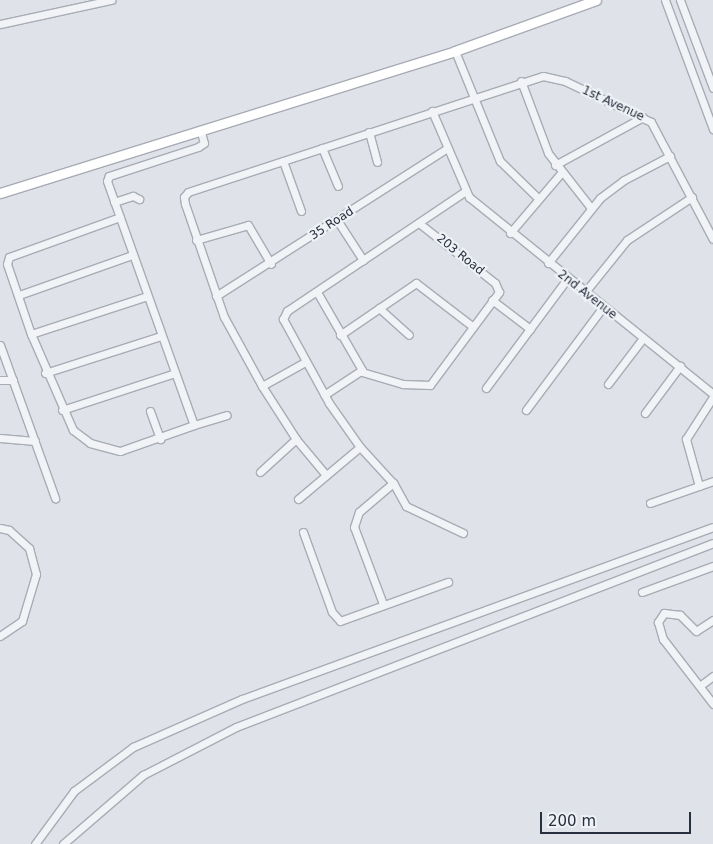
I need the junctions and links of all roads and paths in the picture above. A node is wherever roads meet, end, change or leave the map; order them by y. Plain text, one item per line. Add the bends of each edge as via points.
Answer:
1 (110, 0) edge
2 (596, 0) edge
3 (665, 0) edge
4 (680, 0) edge
5 (0, 24) edge
6 (455, 52) junction
7 (521, 82) junction
8 (713, 88) edge
9 (476, 96) junction
10 (432, 111) junction
11 (643, 117) junction
12 (713, 129) edge
13 (201, 132) junction
14 (369, 132) junction
15 (322, 148) junction
16 (446, 149) junction
17 (670, 156) junction
18 (283, 161) junction
19 (377, 162) dead end
20 (555, 164) junction
21 (561, 173) junction
22 (338, 186) dead end
23 (464, 192) junction
24 (0, 193) edge
25 (692, 197) junction
26 (539, 198) junction
27 (139, 199) dead end
28 (114, 202) junction
29 (590, 208) junction
30 (300, 211) dead end
31 (120, 217) junction
32 (337, 220) junction
33 (419, 223) junction
34 (510, 233) junction
35 (713, 239) edge
36 (196, 240) junction
37 (132, 255) junction
38 (363, 260) junction
39 (548, 263) junction
40 (271, 264) junction
41 (567, 279) junction
42 (317, 292) junction
43 (585, 292) junction
44 (19, 295) junction
45 (147, 296) junction
46 (216, 296) junction
47 (492, 300) junction
48 (603, 307) junction
49 (379, 308) junction
50 (472, 326) junction
51 (530, 329) junction
52 (31, 334) junction
53 (340, 335) junction
54 (409, 335) dead end
55 (161, 336) junction
56 (643, 338) junction
57 (0, 345) edge
58 (305, 362) junction
59 (680, 366) junction
60 (362, 372) junction
61 (45, 373) junction
62 (175, 373) junction
63 (0, 380) edge
64 (13, 380) junction
65 (608, 384) dead end
66 (262, 386) junction
67 (486, 388) dead end
68 (324, 395) junction
69 (713, 395) edge
70 (62, 410) junction
71 (526, 410) dead end
72 (150, 411) dead end
73 (645, 413) dead end
74 (226, 415) dead end
75 (194, 425) junction
76 (0, 438) edge
77 (160, 439) junction
78 (296, 439) junction
79 (35, 441) junction
80 (360, 447) junction
81 (260, 472) dead end
82 (326, 475) junction
83 (713, 481) edge
84 (393, 483) junction
85 (700, 486) junction
86 (55, 498) dead end
87 (298, 498) dead end
88 (650, 502) dead end
89 (713, 527) edge
90 (0, 528) edge
91 (303, 532) dead end
92 (463, 533) dead end
93 (713, 543) edge
94 (713, 566) edge
95 (448, 582) dead end
96 (642, 592) dead end
97 (384, 604) junction
98 (713, 620) edge
99 (0, 636) edge
100 (713, 676) edge
101 (701, 685) junction
102 (713, 704) edge
103 (35, 844) edge
104 (62, 844) edge

1 - 5 street
2 - 6 main road
3 - 12 street
4 - 8 street
6 - 9 street
6 - 13 main road
7 - 9 street, 1st Avenue
7 - 11 street, 1st Avenue via 543,76 565,81
7 - 20 street via 540,135
9 - 10 street, 1st Avenue
9 - 26 street via 500,161
10 - 14 street, 1st Avenue
10 - 16 street, 2nd Avenue
11 - 17 street, 1st Avenue via 652,122
11 - 20 street
13 - 24 main road
13 - 28 street via 204,143 198,147 109,176 107,181
14 - 15 street, 1st Avenue
14 - 19 street
15 - 18 street, 1st Avenue
15 - 22 street
16 - 23 street, 2nd Avenue
16 - 32 street, 35 Road
17 - 25 street, 1st Avenue
17 - 29 street via 624,180
18 - 30 street
18 - 36 street, 1st Avenue via 186,194 184,200
20 - 21 street
21 - 26 street
21 - 29 street
23 - 33 street
23 - 34 street, 2nd Avenue
25 - 35 street, 1st Avenue
25 - 43 street via 627,240
26 - 34 street
27 - 28 street via 133,196
28 - 31 street
29 - 39 street
31 - 37 street
31 - 44 street via 9,257 7,264
32 - 38 street
32 - 40 street, 35 Road
33 - 38 street
33 - 47 street, 203 Road via 500,288
34 - 39 street, 2nd Avenue
36 - 40 street via 248,225
36 - 46 street
37 - 44 street
37 - 45 street
38 - 42 street
39 - 41 street, 2nd Avenue
40 - 46 street, 35 Road
41 - 43 street, 2nd Avenue
41 - 51 street
42 - 53 street
42 - 58 street via 287,311 283,319
43 - 48 street, 2nd Avenue
44 - 52 street
45 - 52 street
45 - 55 street
46 - 66 street
47 - 50 street
47 - 51 street
48 - 56 street, 2nd Avenue
48 - 71 street
49 - 50 street via 416,283
49 - 53 street
49 - 54 street
50 - 60 street via 430,384 403,384
51 - 67 street
52 - 61 street
53 - 60 street
55 - 61 street
55 - 62 street
56 - 59 street, 2nd Avenue
56 - 65 street
57 - 64 street
58 - 66 street
58 - 68 street
59 - 69 street, 2nd Avenue
59 - 73 street
60 - 68 street
61 - 70 street
62 - 70 street
62 - 75 street
63 - 64 street
64 - 79 street
66 - 78 street
68 - 80 street
69 - 85 street via 686,435
70 - 77 street via 73,430 100,448 120,451
72 - 77 street
74 - 75 street
75 - 77 street
76 - 79 street
78 - 81 street
78 - 82 street
79 - 86 street
80 - 82 street
80 - 84 street
82 - 87 street
83 - 85 street
84 - 92 street via 411,510
84 - 97 street via 359,512 354,527
85 - 88 street
89 - 103 street via 242,699 133,747 74,791
90 - 99 street via 9,530 29,548 36,574 22,621
91 - 97 street via 336,618 345,620
93 - 104 street via 236,727 143,775
94 - 96 street
95 - 97 street
98 - 101 street via 696,631 680,615 664,613 658,622 663,639
100 - 101 street
101 - 102 street

